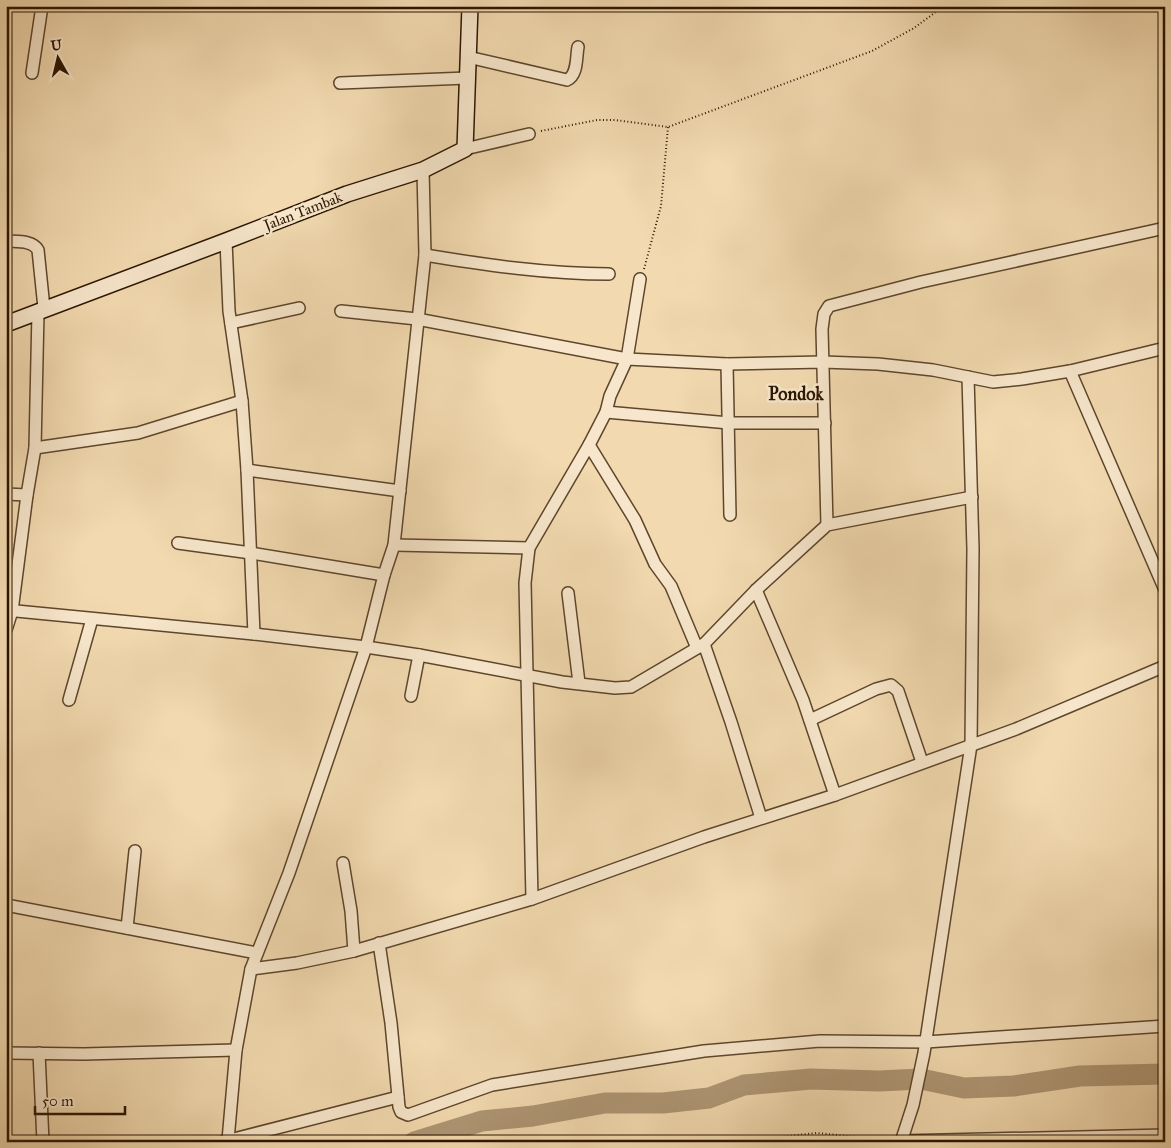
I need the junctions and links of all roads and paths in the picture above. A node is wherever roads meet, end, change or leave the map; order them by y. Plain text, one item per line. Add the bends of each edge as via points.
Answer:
1 (42, 6) edge
2 (470, 6) edge
3 (944, 6) edge
4 (578, 47) dead end
5 (468, 56) junction
6 (32, 73) dead end
7 (467, 78) junction
8 (340, 83) dead end
9 (668, 127) junction
10 (529, 134) joint
11 (465, 149) junction
12 (423, 170) junction
13 (1165, 228) edge
14 (6, 241) edge
15 (226, 241) junction
16 (425, 255) junction
17 (609, 274) dead end
18 (640, 279) joint
19 (299, 308) dead end
20 (41, 310) junction
21 (341, 311) dead end
22 (417, 319) junction
23 (231, 323) junction
24 (6, 324) edge
25 (1165, 348) edge
26 (627, 359) junction
27 (823, 362) junction
28 (726, 364) junction
29 (1070, 371) junction
30 (968, 377) junction
31 (242, 401) junction
32 (606, 412) junction
33 (729, 423) junction
34 (825, 423) junction
35 (589, 446) junction
36 (35, 448) junction
37 (247, 470) junction
38 (400, 491) junction
39 (6, 494) edge
40 (27, 495) junction
41 (972, 497) junction
42 (730, 515) dead end
43 (827, 525) junction
44 (178, 543) dead end
45 (394, 545) junction
46 (529, 548) junction
47 (251, 553) junction
48 (384, 575) junction
49 (1165, 590) edge
50 (568, 593) dead end
51 (758, 595) junction
52 (9, 611) edge
53 (92, 619) junction
54 (6, 630) edge
55 (254, 634) junction
56 (366, 647) junction
57 (704, 650) junction
58 (419, 655) junction
59 (1165, 666) edge
60 (527, 676) junction
61 (579, 684) junction
62 (411, 696) dead end
63 (69, 700) dead end
64 (810, 720) junction
65 (971, 745) junction
66 (922, 762) junction
67 (835, 794) junction
68 (761, 818) junction
69 (135, 851) dead end
70 (343, 863) dead end
71 (532, 899) junction
72 (6, 905) edge
73 (127, 928) junction
74 (379, 943) junction
75 (354, 951) junction
76 (257, 953) junction
77 (251, 969) junction
78 (1165, 1026) edge
79 (925, 1047) junction
80 (236, 1050) junction
81 (6, 1052) edge
82 (38, 1053) junction
83 (398, 1097) junction
84 (1165, 1135) edge
85 (225, 1141) edge
86 (901, 1141) edge
87 (43, 1142) edge
88 (728, 1142) edge

1 - 6 street
2 - 5 street
3 - 9 path via 914,28 872,50
4 - 5 street via 574,72 567,80
5 - 7 street
7 - 8 street
7 - 11 street
9 - 10 path via 597,120
9 - 18 path via 661,206
10 - 11 street
11 - 12 street, Jalan Tambak
12 - 15 street, Jalan Tambak via 347,194
12 - 16 street
13 - 27 street via 835,303 826,309 822,319
14 - 20 street via 31,244 38,250
15 - 20 street, Jalan Tambak
15 - 23 street
16 - 17 street via 567,274
16 - 22 street
18 - 26 street
19 - 23 street
20 - 24 street, Jalan Tambak
20 - 36 street
21 - 22 street
22 - 26 street
22 - 38 street
23 - 31 street
25 - 29 street
26 - 28 street
26 - 32 street
27 - 28 street
27 - 30 street via 906,366
27 - 34 street
28 - 33 street
29 - 30 street via 993,382
29 - 49 street
30 - 41 street
31 - 36 street via 138,433
31 - 37 street
32 - 33 street
32 - 35 street
33 - 34 street
33 - 42 street
34 - 43 street
35 - 46 street
35 - 57 street via 635,520
36 - 40 street
37 - 38 street
37 - 47 street
38 - 45 street
39 - 40 street
40 - 52 street
41 - 43 street
41 - 65 street
43 - 51 street
44 - 47 street
45 - 46 street
45 - 48 street
46 - 60 street via 525,583
47 - 48 street
47 - 55 street
48 - 56 street
50 - 61 street
51 - 57 street
51 - 64 street
52 - 53 street
52 - 54 street
53 - 55 street
53 - 63 street
55 - 56 street
56 - 58 street
56 - 76 street via 289,873
57 - 61 street via 631,687
57 - 68 street
58 - 60 street
58 - 62 street
59 - 65 street
60 - 61 street
60 - 71 street
64 - 66 street via 876,689 892,685 898,691
64 - 67 street
65 - 66 street
65 - 79 street
66 - 67 street
67 - 68 street
68 - 71 street
69 - 73 street
70 - 75 street
71 - 74 street
72 - 73 street
73 - 76 street
74 - 75 street
74 - 83 street
75 - 77 street
76 - 77 street
77 - 80 street
78 - 79 street
79 - 83 street via 820,1041 704,1051 492,1086 408,1115 401,1112
79 - 86 street
80 - 82 street
80 - 85 street
81 - 82 street
82 - 87 street
83 - 85 street
84 - 86 street
86 - 88 path via 817,1133

